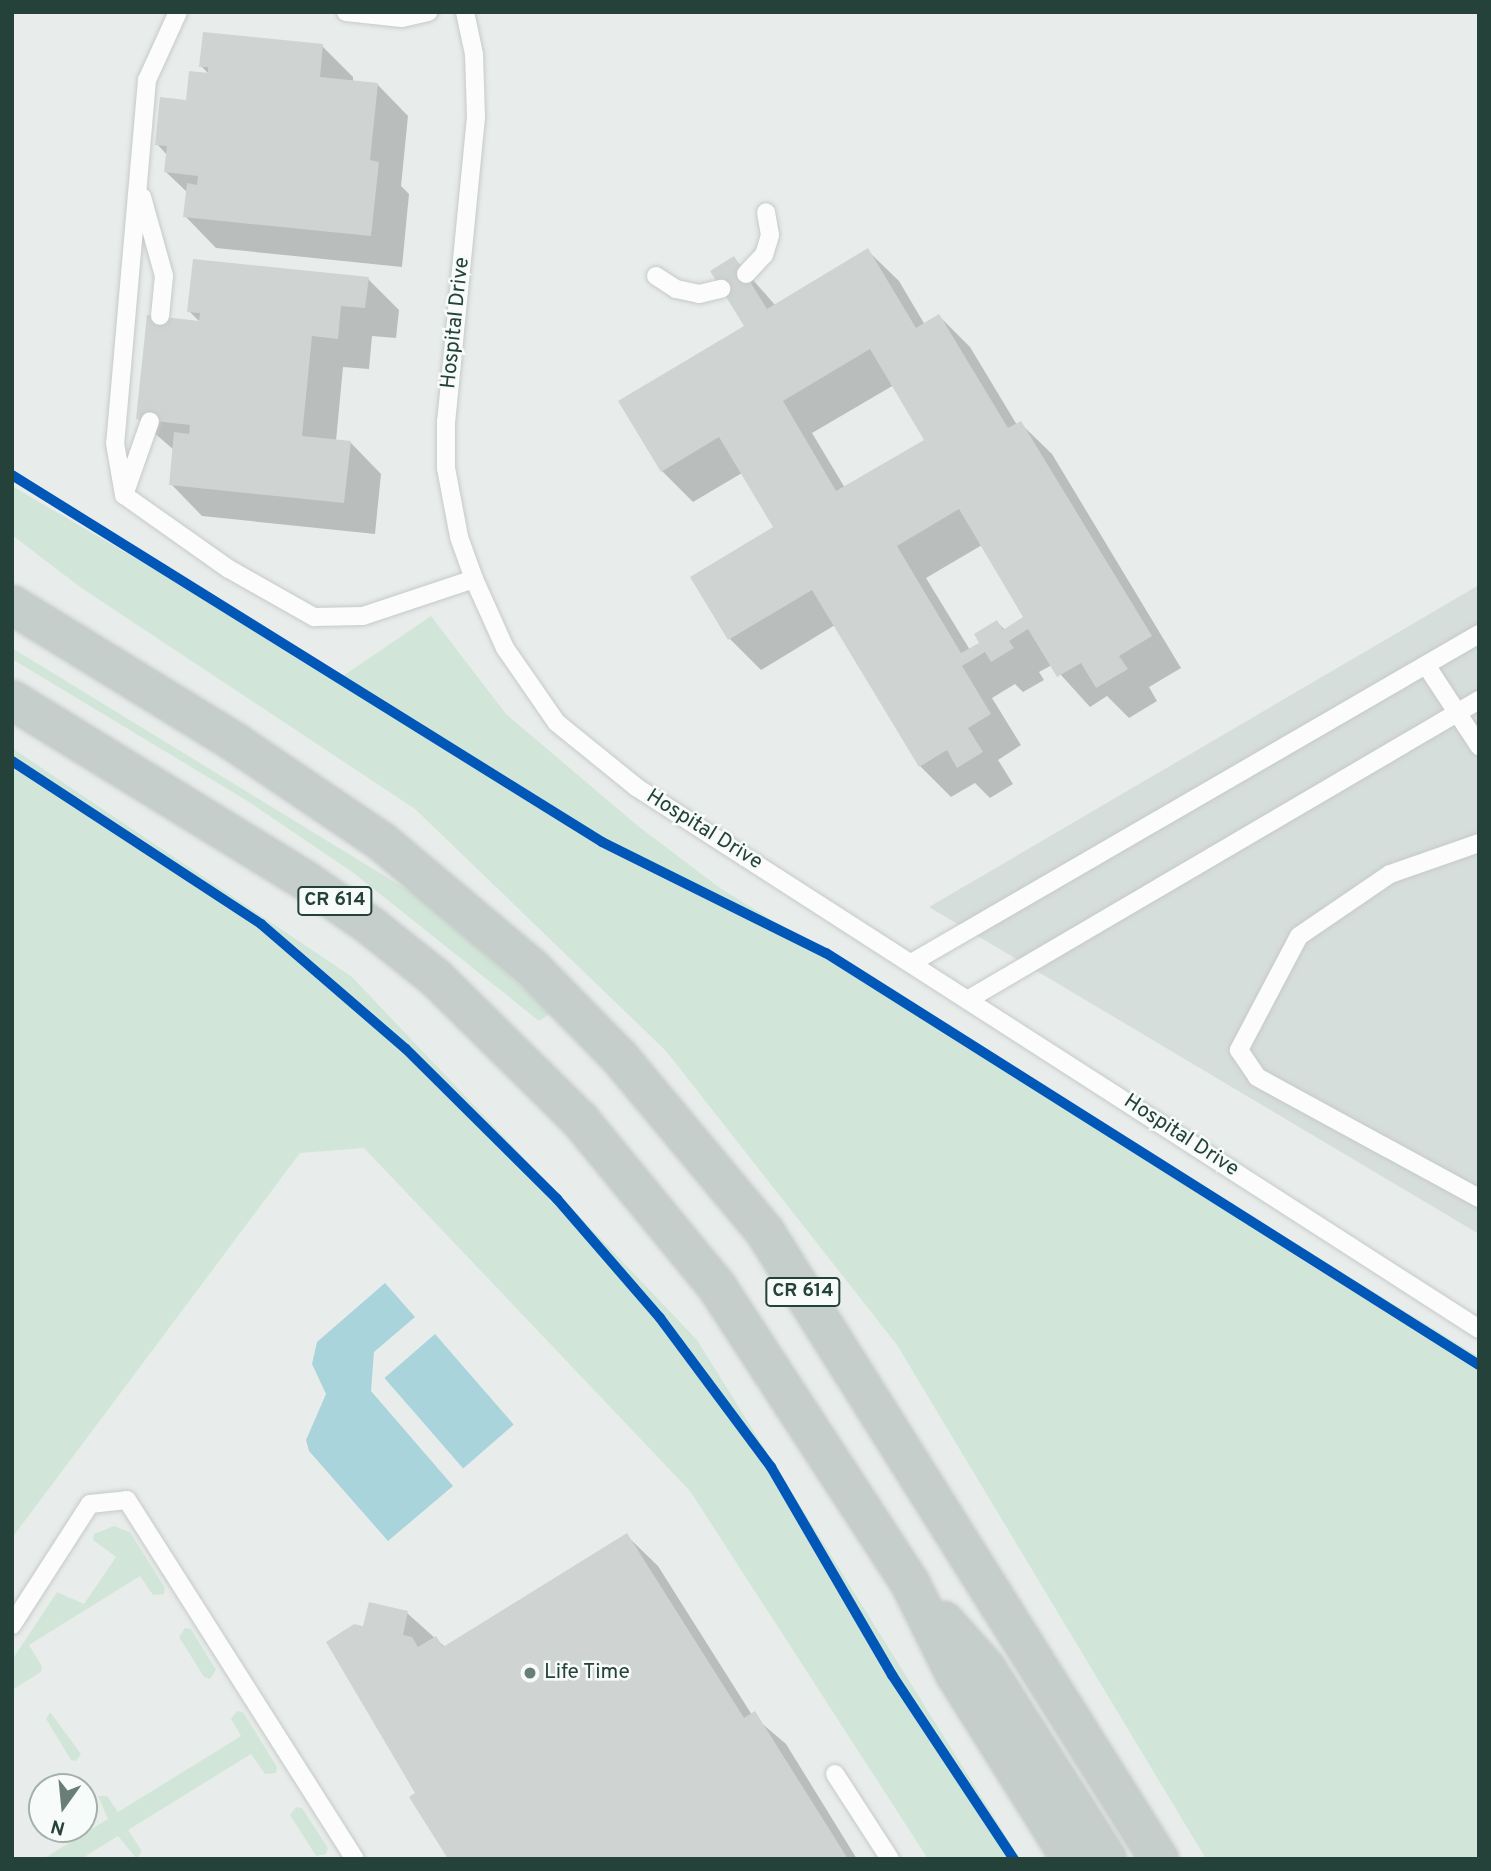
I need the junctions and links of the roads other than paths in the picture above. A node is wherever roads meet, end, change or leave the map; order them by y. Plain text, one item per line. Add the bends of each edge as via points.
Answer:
1 (178, 12) edge
2 (345, 12) edge
3 (428, 12) edge
4 (465, 12) edge
5 (137, 179) junction
6 (766, 212) dead end
7 (746, 274) dead end
8 (656, 276) dead end
9 (721, 289) dead end
10 (160, 316) dead end
11 (150, 421) dead end
12 (124, 495) junction
13 (474, 579) junction
14 (12, 605) edge
15 (1479, 634) edge
16 (1426, 665) junction
17 (12, 700) edge
18 (1479, 700) edge
19 (1456, 714) junction
20 (1479, 746) edge
21 (1479, 843) edge
22 (913, 962) junction
23 (970, 999) junction
24 (1479, 1198) edge
25 (1479, 1329) edge
26 (910, 1583) junction
27 (12, 1625) edge
28 (835, 1774) dead end
29 (355, 1859) edge
30 (890, 1859) edge
31 (1072, 1859) edge
32 (1107, 1859) edge
33 (1159, 1859) edge

1 - 5 lane via 147,80
2 - 3 lane via 402,18
4 - 13 lane, Hospital Drive via 474,54 476,117 446,421 446,468 459,537
5 - 10 lane via 164,276
5 - 12 lane via 136,234 115,443
6 - 7 lane via 770,235 764,255
8 - 9 lane via 676,289 699,294
11 - 12 lane
12 - 13 lane via 229,569 314,617 363,616
13 - 22 lane, Hospital Drive via 505,648 557,723 636,787
14 - 33 highway, CR 614 via 236,743 381,841 532,968 621,1059 765,1232
15 - 16 lane
16 - 19 lane
16 - 22 lane
17 - 26 highway, CR 614 via 305,880 436,978 509,1048 580,1120 717,1287
18 - 19 lane
19 - 20 lane
19 - 23 lane
21 - 24 lane via 1390,874 1299,936 1239,1050 1257,1077
22 - 23 lane, Hospital Drive
23 - 25 lane, Hospital Drive
26 - 31 highway via 955,1674
26 - 32 highway via 986,1668
27 - 29 lane via 90,1504 127,1500
28 - 30 lane

